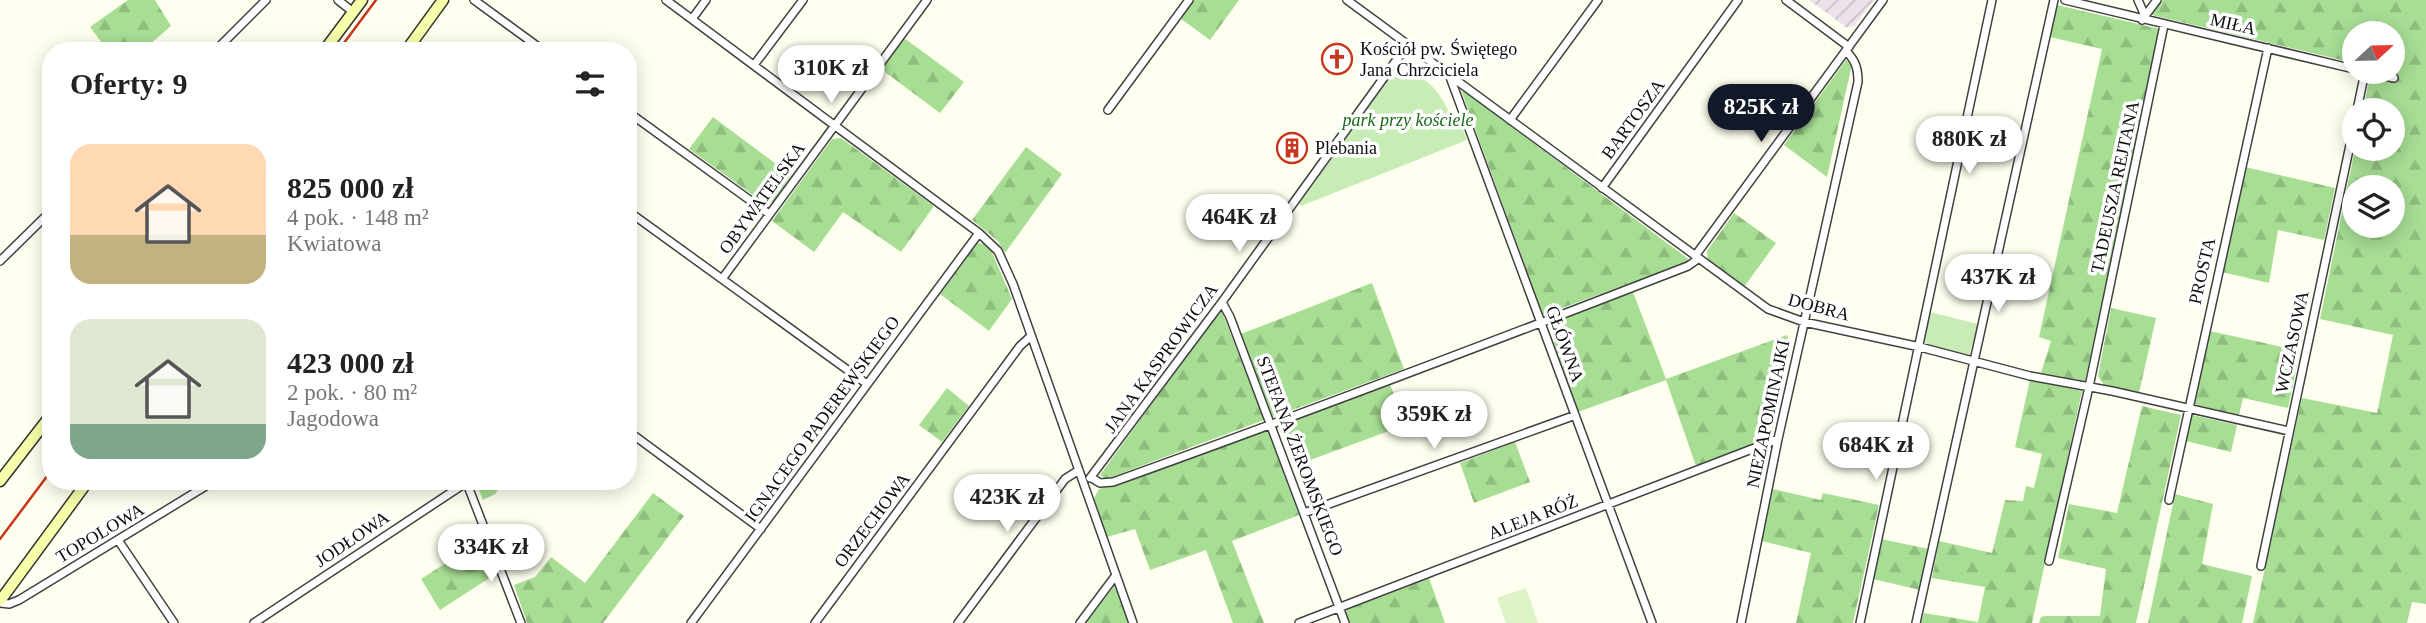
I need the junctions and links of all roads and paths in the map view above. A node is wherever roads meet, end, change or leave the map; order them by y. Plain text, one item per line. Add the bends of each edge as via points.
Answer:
1 (266, 0) edge
2 (338, 0) edge
3 (362, 0) edge
4 (443, 0) edge
5 (474, 0) edge
6 (666, 0) edge
7 (706, 0) edge
8 (803, 0) edge
9 (927, 0) edge
10 (1189, 0) edge
11 (1347, 0) edge
12 (1598, 0) edge
13 (1738, 0) edge
14 (1786, 0) edge
15 (1883, 0) edge
16 (1992, 0) edge
17 (2054, 0) edge
18 (2066, 0) edge
19 (2137, 0) edge
20 (2158, 0) edge
21 (353, 12) junction
22 (2143, 18) junction
23 (692, 19) junction
24 (2164, 25) junction
25 (224, 42) edge
26 (331, 42) edge
27 (413, 42) edge
28 (532, 42) edge
29 (1408, 44) junction
30 (2268, 48) junction
31 (1847, 49) junction
32 (754, 65) junction
33 (2342, 66) edge
34 (1450, 76) junction
35 (1108, 110) dead end
36 (637, 119) edge
37 (1510, 120) junction
38 (834, 125) junction
39 (2347, 161) edge
40 (1602, 188) junction
41 (769, 214) junction
42 (637, 218) edge
43 (42, 220) edge
44 (979, 233) junction
45 (1697, 257) junction
46 (0, 261) edge
47 (722, 279) junction
48 (1222, 302) junction
49 (1804, 322) junction
50 (1541, 323) junction
51 (1031, 336) junction
52 (1920, 347) junction
53 (1973, 361) junction
54 (867, 384) junction
55 (2089, 387) junction
56 (2188, 408) junction
57 (1573, 416) junction
58 (1271, 423) junction
59 (42, 427) edge
60 (2289, 431) junction
61 (637, 439) edge
62 (1778, 439) junction
63 (1079, 470) junction
64 (1092, 478) junction
65 (0, 481) edge
66 (1083, 481) junction
67 (81, 490) edge
68 (199, 490) edge
69 (455, 490) edge
70 (470, 490) edge
71 (2169, 500) dead end
72 (1609, 505) junction
73 (1304, 513) junction
74 (761, 529) junction
75 (118, 540) junction
76 (2049, 561) dead end
77 (2261, 566) dead end
78 (1116, 575) junction
79 (0, 602) edge
80 (1339, 607) junction
81 (174, 623) edge
82 (254, 623) edge
83 (521, 623) edge
84 (691, 623) edge
85 (815, 623) edge
86 (958, 623) edge
87 (1080, 623) edge
88 (1133, 623) edge
89 (1299, 623) edge
90 (1345, 623) edge
91 (1652, 623) edge
92 (1741, 623) edge
93 (1860, 623) edge
94 (1916, 623) edge

1 - 25 street
2 - 21 street
3 - 21 main road
4 - 27 main road
5 - 28 street
6 - 23 street
7 - 23 street
8 - 32 street
9 - 38 street, OBYWATELSKA
10 - 35 street
11 - 29 street, DOBRA
12 - 37 street
13 - 40 street, BARTOSZA
14 - 31 street
15 - 31 street
16 - 52 street
17 - 53 street
18 - 22 street, MIŁA
19 - 22 street
20 - 22 street
21 - 26 main road
22 - 24 street, MIŁA
23 - 32 street
24 - 30 street, MIŁA
24 - 55 street, TADEUSZA REJTANA
29 - 34 street, DOBRA
29 - 48 street, JANA KASPROWICZA
30 - 33 street, MIŁA
30 - 56 street, PROSTA
31 - 45 street
31 - 49 street, NIEZAPOMINAJKI via 1858,69 1858,82
32 - 38 street
34 - 37 street, DOBRA
34 - 50 street, GŁÓWNA
36 - 41 street
37 - 40 street, DOBRA
38 - 41 street, OBYWATELSKA
38 - 44 street
39 - 60 street, WCZASOWA
40 - 45 street, DOBRA
41 - 47 street, OBYWATELSKA
42 - 47 street
43 - 46 street
44 - 51 street via 1006,265
44 - 54 street, IGNACEGO PADEREWSKIEGO
45 - 49 street, DOBRA via 1768,309
45 - 50 street via 1688,266
47 - 54 street
48 - 58 street, STEFANA ŻEROMSKIEGO
48 - 64 street, JANA KASPROWICZA
49 - 52 street, DOBRA
49 - 62 street, NIEZAPOMINAJKI
50 - 57 street, GŁÓWNA
50 - 58 street
51 - 63 street
51 - 85 street, ORZECHOWA
52 - 53 street, DOBRA
52 - 93 street
53 - 55 street, DOBRA
53 - 94 street
54 - 74 street, IGNACEGO PADEREWSKIEGO
55 - 56 street, DOBRA
55 - 76 street, TADEUSZA REJTANA
56 - 60 street, DOBRA
56 - 71 street, PROSTA
57 - 72 street, GŁÓWNA
57 - 73 street
58 - 64 street via 1113,482
58 - 73 street, STEFANA ŻEROMSKIEGO
59 - 65 main road
60 - 77 street, WCZASOWA
61 - 74 street
62 - 72 street, ALEJA RÓŻ
62 - 92 street, NIEZAPOMINAJKI
63 - 66 street
63 - 86 street via 1065,479
64 - 66 street
66 - 78 street
67 - 79 main road
68 - 75 street, TOPOLOWA
69 - 82 street, JODŁOWA
70 - 83 street
72 - 80 street, ALEJA RÓŻ
72 - 91 street, GŁÓWNA
73 - 80 street, STEFANA ŻEROMSKIEGO
74 - 84 street, IGNACEGO PADEREWSKIEGO
75 - 79 street, TOPOLOWA via 19,600
75 - 81 street
78 - 87 street
78 - 88 street
80 - 89 street, ALEJA RÓŻ
80 - 90 street, STEFANA ŻEROMSKIEGO

